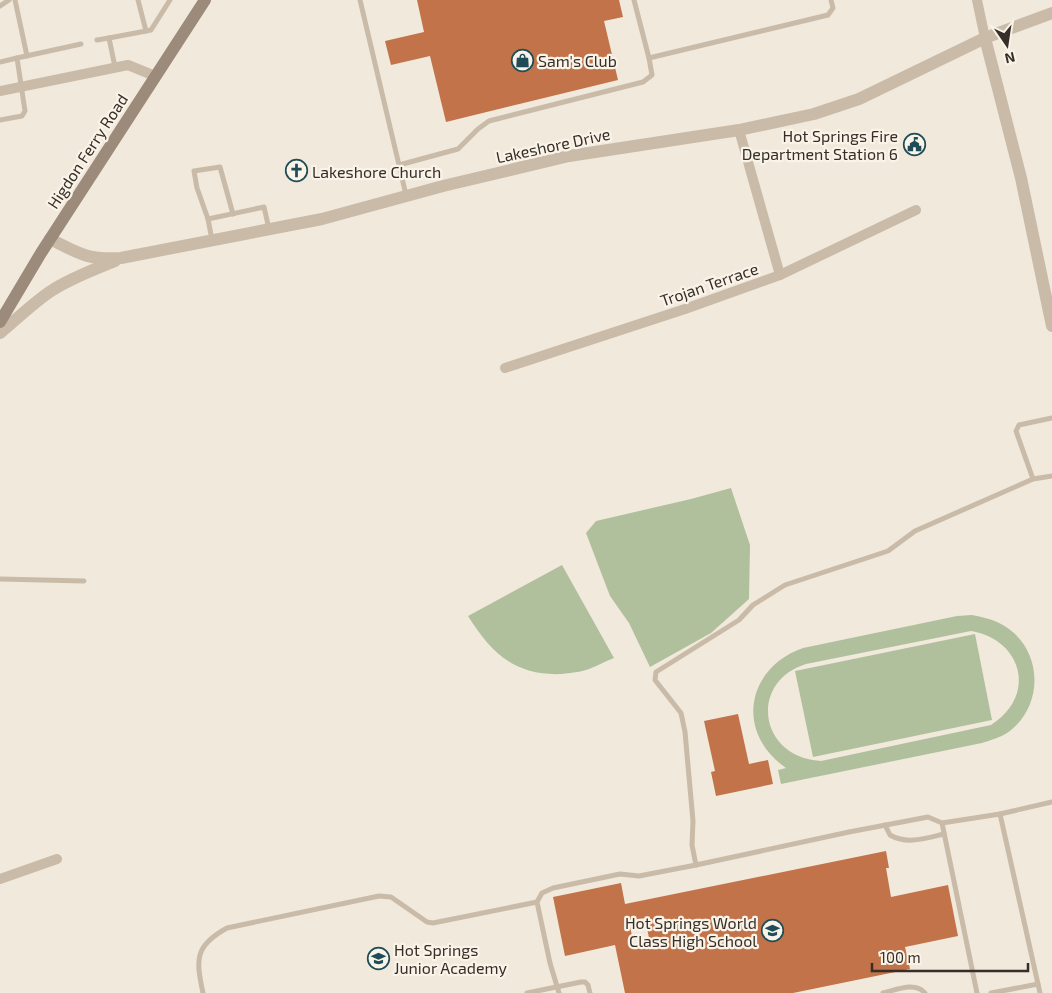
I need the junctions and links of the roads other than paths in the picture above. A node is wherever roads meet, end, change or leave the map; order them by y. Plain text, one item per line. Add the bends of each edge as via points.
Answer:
1 (9, 0) edge
2 (15, 0) edge
3 (138, 0) edge
4 (170, 0) edge
5 (205, 0) edge
6 (360, 0) edge
7 (634, 0) edge
8 (831, 0) edge
9 (977, 0) edge
10 (0, 6) edge
11 (1051, 15) edge
12 (146, 31) junction
13 (108, 38) junction
14 (985, 38) junction
15 (96, 40) dead end
16 (81, 44) dead end
17 (27, 56) junction
18 (17, 58) junction
19 (648, 58) junction
20 (0, 61) edge
21 (115, 68) junction
22 (155, 76) junction
23 (22, 86) junction
24 (0, 91) edge
25 (0, 120) edge
26 (739, 130) junction
27 (399, 165) junction
28 (407, 196) junction
29 (916, 210) dead end
30 (234, 214) junction
31 (208, 219) junction
32 (269, 229) junction
33 (50, 239) junction
34 (212, 240) junction
35 (122, 258) junction
36 (780, 275) junction
37 (0, 322) edge
38 (1052, 326) edge
39 (0, 333) edge
40 (505, 368) dead end
41 (1052, 418) edge
42 (1052, 476) edge
43 (1033, 479) junction
44 (0, 579) edge
45 (84, 581) dead end
46 (1052, 802) edge
47 (1000, 814) junction
48 (942, 823) junction
49 (885, 825) junction
50 (944, 834) junction
51 (56, 859) dead end
52 (696, 865) junction
53 (0, 879) edge
54 (537, 902) junction
55 (1038, 984) junction
56 (558, 987) junction
57 (203, 993) edge
58 (527, 993) edge
59 (559, 993) edge
60 (590, 993) edge
61 (882, 993) edge
62 (925, 993) edge
63 (977, 993) edge
64 (991, 993) edge
65 (1040, 993) edge

1 - 10 lane
2 - 17 lane
3 - 12 lane
4 - 12 lane via 151,30
5 - 22 main road, Higdon Ferry Road
6 - 27 lane
7 - 19 lane
8 - 19 lane via 833,8 828,15
9 - 14 street
11 - 14 street, Lakeshore Drive
12 - 13 lane
13 - 15 lane
13 - 21 lane
14 - 26 street, Lakeshore Drive via 859,99 814,114
14 - 38 street via 1021,178
16 - 17 lane
17 - 18 lane
18 - 20 lane
18 - 23 lane
19 - 27 lane via 652,74 643,82 489,121 458,149
21 - 22 street via 128,65
21 - 23 street
22 - 33 main road, Higdon Ferry Road
23 - 24 street
23 - 25 lane via 25,111 22,116
26 - 28 street, Lakeshore Drive via 569,156
26 - 36 street
27 - 28 lane
28 - 32 street, Lakeshore Drive via 322,219
29 - 36 street, Trojan Terrace
30 - 31 lane
30 - 31 lane via 220,167 194,171
30 - 32 lane via 264,207
31 - 34 lane
32 - 34 street, Lakeshore Drive
33 - 35 street, Lakeshore Drive via 84,256
33 - 37 main road, Higdon Ferry Road
34 - 35 street, Lakeshore Drive
35 - 39 street via 52,290
36 - 40 street, Trojan Terrace
41 - 43 lane via 1019,425 1016,431
42 - 43 lane
43 - 52 lane via 915,531 888,552 785,585 753,605 739,620 656,672 655,680 682,712
44 - 45 lane
46 - 47 lane
47 - 48 lane
47 - 55 lane
48 - 49 lane via 928,817
48 - 50 lane
49 - 50 lane via 890,835 904,840
49 - 52 lane
50 - 63 lane
51 - 53 street
52 - 54 lane via 639,876 620,874 553,888 542,893
54 - 56 lane
54 - 57 lane via 433,923 391,897 379,896 227,928 216,934 199,956
55 - 64 lane
55 - 65 lane
56 - 58 lane
56 - 59 lane
56 - 60 lane via 585,982
61 - 62 lane via 914,986

